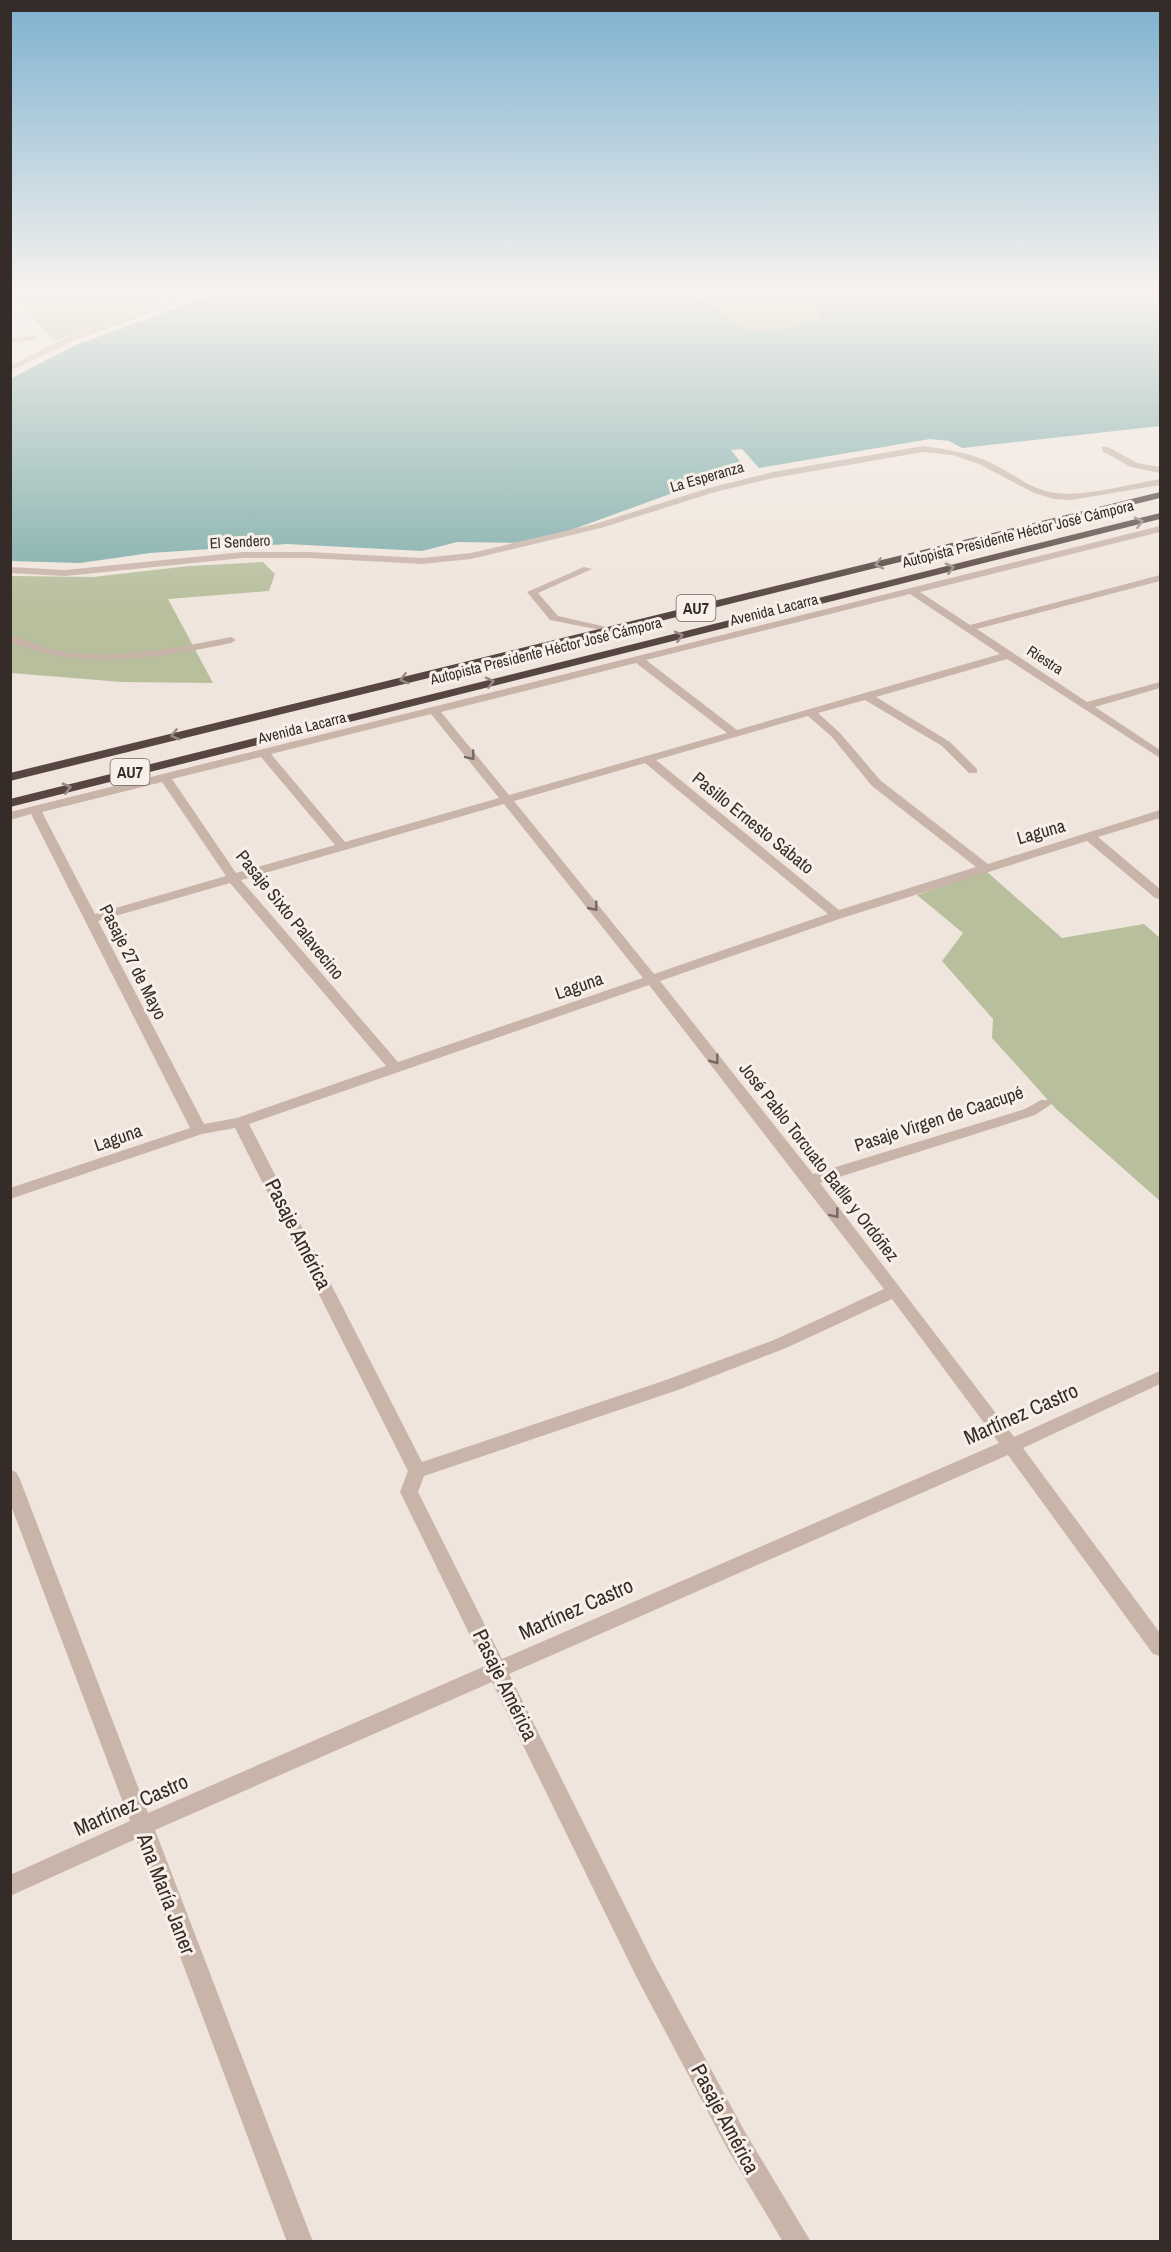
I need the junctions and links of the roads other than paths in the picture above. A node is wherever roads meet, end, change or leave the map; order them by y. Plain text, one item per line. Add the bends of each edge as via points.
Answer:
1 (1105, 449) dead end
2 (1161, 470) edge
3 (1161, 482) edge
4 (1161, 495) edge
5 (1161, 516) edge
6 (1161, 529) edge
7 (471, 556) joint
8 (587, 568) dead end
9 (10, 570) edge
10 (1161, 578) edge
11 (912, 591) junction
12 (970, 628) junction
13 (607, 630) junction
14 (10, 638) edge
15 (231, 640) dead end
16 (1009, 655) junction
17 (638, 659) junction
18 (1161, 685) edge
19 (867, 696) junction
20 (1086, 705) junction
21 (434, 711) junction
22 (810, 712) junction
23 (736, 734) junction
24 (264, 753) junction
25 (1161, 755) edge
26 (647, 759) junction
27 (973, 771) dead end
28 (10, 777) edge
29 (165, 777) junction
30 (507, 800) junction
31 (10, 803) edge
32 (35, 810) junction
33 (1161, 814) edge
34 (10, 816) edge
35 (1090, 837) junction
36 (343, 847) junction
37 (985, 868) junction
38 (233, 878) junction
39 (1161, 895) edge
40 (837, 915) junction
41 (91, 920) junction
42 (653, 980) junction
43 (396, 1070) junction
44 (1046, 1103) dead end
45 (240, 1122) junction
46 (199, 1130) junction
47 (809, 1180) junction
48 (10, 1194) edge
49 (894, 1291) junction
50 (1161, 1377) edge
51 (1014, 1444) junction
52 (417, 1471) junction
53 (10, 1477) edge
54 (1161, 1648) edge
55 (498, 1669) junction
56 (141, 1826) junction
57 (10, 1886) edge
58 (300, 2241) edge
59 (798, 2241) edge

1 - 2 street via 1134,465
3 - 7 street, La Esperanza via 1071,497 1054,496 982,462 923,449 773,475 588,529
4 -> 13 highway, Autopista Presidente Héctor José Cámpora / AU7
31 -> 5 highway, Autopista Presidente Héctor José Cámpora / AU7
6 - 11 street, Avenida Lacarra
7 - 9 street, El Sendero via 422,561 243,555 64,573
8 - 13 street via 532,592 554,618
10 - 12 street
11 - 12 street, Riestra
11 - 17 street, Avenida Lacarra
12 - 16 street, Riestra
13 -> 28 highway, Autopista Presidente Héctor José Cámpora / AU7
14 - 15 street via 26,646 71,655 122,657
16 - 19 street
16 - 20 street, Riestra
17 - 21 street, Avenida Lacarra
17 - 23 street
18 - 20 street
19 - 22 street
19 - 27 street via 946,744
20 - 25 street, Riestra
21 - 24 street, Avenida Lacarra
21 -> 30 street, José Pablo Torcuato Batlle y Ordóñez
22 - 23 street
22 - 37 street via 836,735 876,783
23 - 26 street
24 - 29 street, Avenida Lacarra
24 - 36 street
26 - 30 street
26 - 40 street, Pasillo Ernesto Sábato
29 - 32 street, Avenida Lacarra
29 - 38 street, Pasaje Sixto Palavecino
30 - 36 street
30 -> 42 street, José Pablo Torcuato Batlle y Ordóñez
32 - 34 street, Avenida Lacarra
32 - 41 street, Pasaje 27 de Mayo
33 - 35 street, Laguna
35 - 37 street, Laguna
35 - 39 street
36 - 38 street
37 - 40 street, Laguna
38 - 41 street
38 - 43 street, Pasaje Sixto Palavecino
40 - 42 street, Laguna
41 - 46 street, Pasaje 27 de Mayo
42 - 43 street, Laguna
42 -> 47 street, José Pablo Torcuato Batlle y Ordóñez
43 - 45 street, Laguna
44 - 47 street, Pasaje Virgen de Caacupé via 1030,1112
45 - 46 street, Laguna
45 - 52 street, Pasaje América
46 - 48 street, Laguna
47 -> 49 street, José Pablo Torcuato Batlle y Ordóñez
49 - 51 street, José Pablo Torcuato Batlle y Ordóñez
49 - 52 street via 780,1344 672,1385
50 - 51 street, Martínez Castro
51 - 54 street, José Pablo Torcuato Batlle y Ordóñez
51 - 55 street, Martínez Castro
52 - 55 street, Pasaje América via 409,1492
53 - 56 street, Ana María Janer
55 - 56 street, Martínez Castro
55 - 59 street, Pasaje América via 625,1934 765,2194
56 - 57 street, Martínez Castro
56 - 58 street, Ana María Janer

